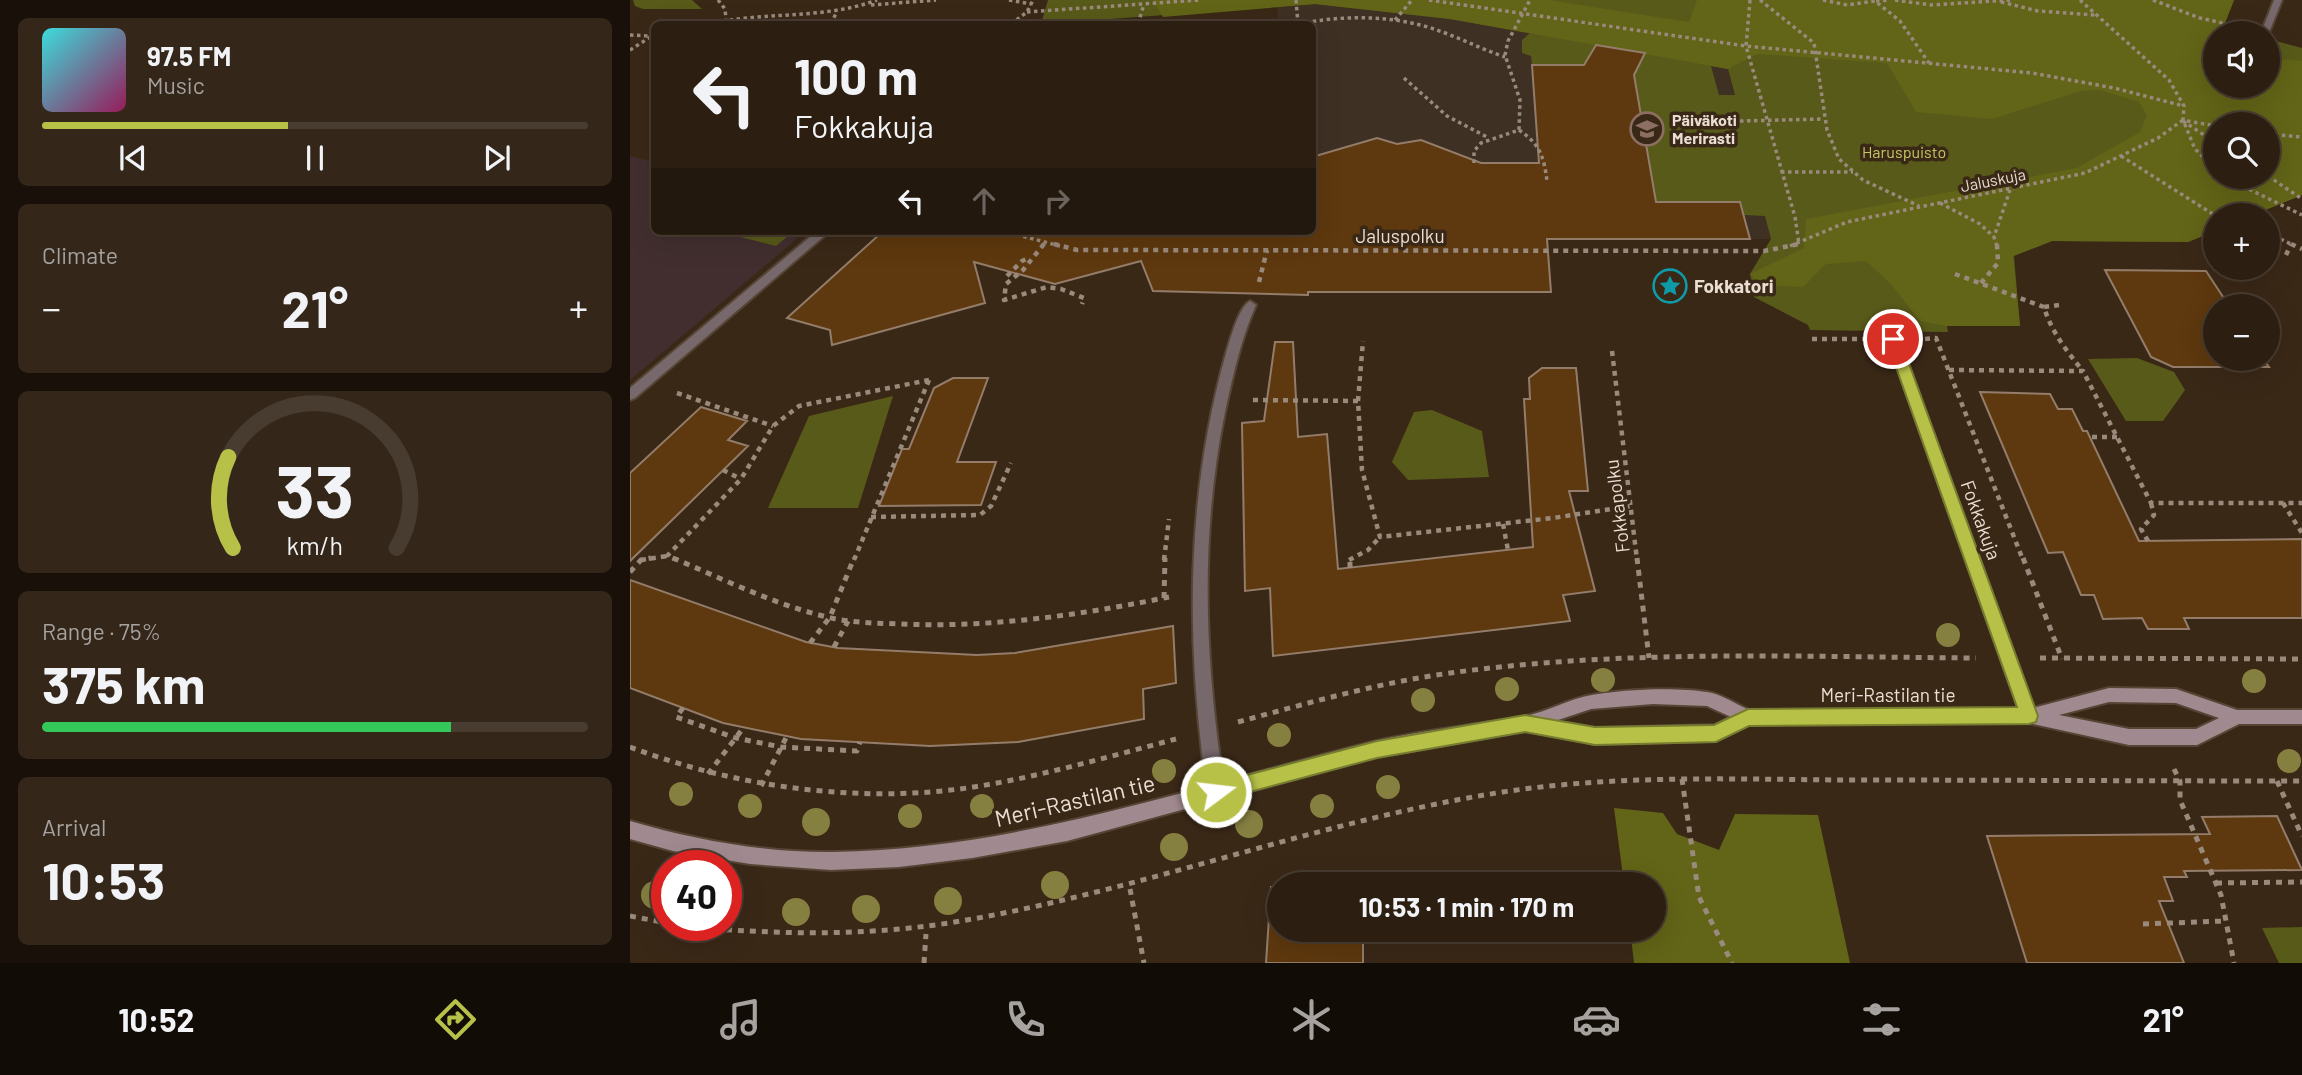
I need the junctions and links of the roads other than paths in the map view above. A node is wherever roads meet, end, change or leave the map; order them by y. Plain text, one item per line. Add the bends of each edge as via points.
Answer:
1 (2278, 0) edge
2 (2270, 21) edge
3 (819, 235) edge
4 (1250, 305) dead end
5 (1893, 339) dead end
6 (630, 395) edge
7 (2029, 716) junction
8 (2237, 717) junction
9 (2302, 717) edge
10 (1748, 718) junction
11 (1525, 723) junction
12 (1216, 792) junction
13 (630, 830) edge

1 - 2 street
3 - 6 street
4 - 12 street via 1239,329 1212,435 1198,539 1205,731
5 - 7 street, Fokkakuja
7 - 8 street, Meri-Rastilan tie via 2109,695 2143,695 2176,696
7 - 8 street, Meri-Rastilan tie via 2129,737 2197,737
7 - 10 street, Meri-Rastilan tie
8 - 9 street, Meri-Rastilan tie
10 - 11 street, Meri-Rastilan tie via 1716,733 1595,736
10 - 11 street, Meri-Rastilan tie via 1708,699 1653,697 1591,702
11 - 12 street, Meri-Rastilan tie via 1377,750
12 - 13 street, Meri-Rastilan tie via 1067,832 899,858 750,855

